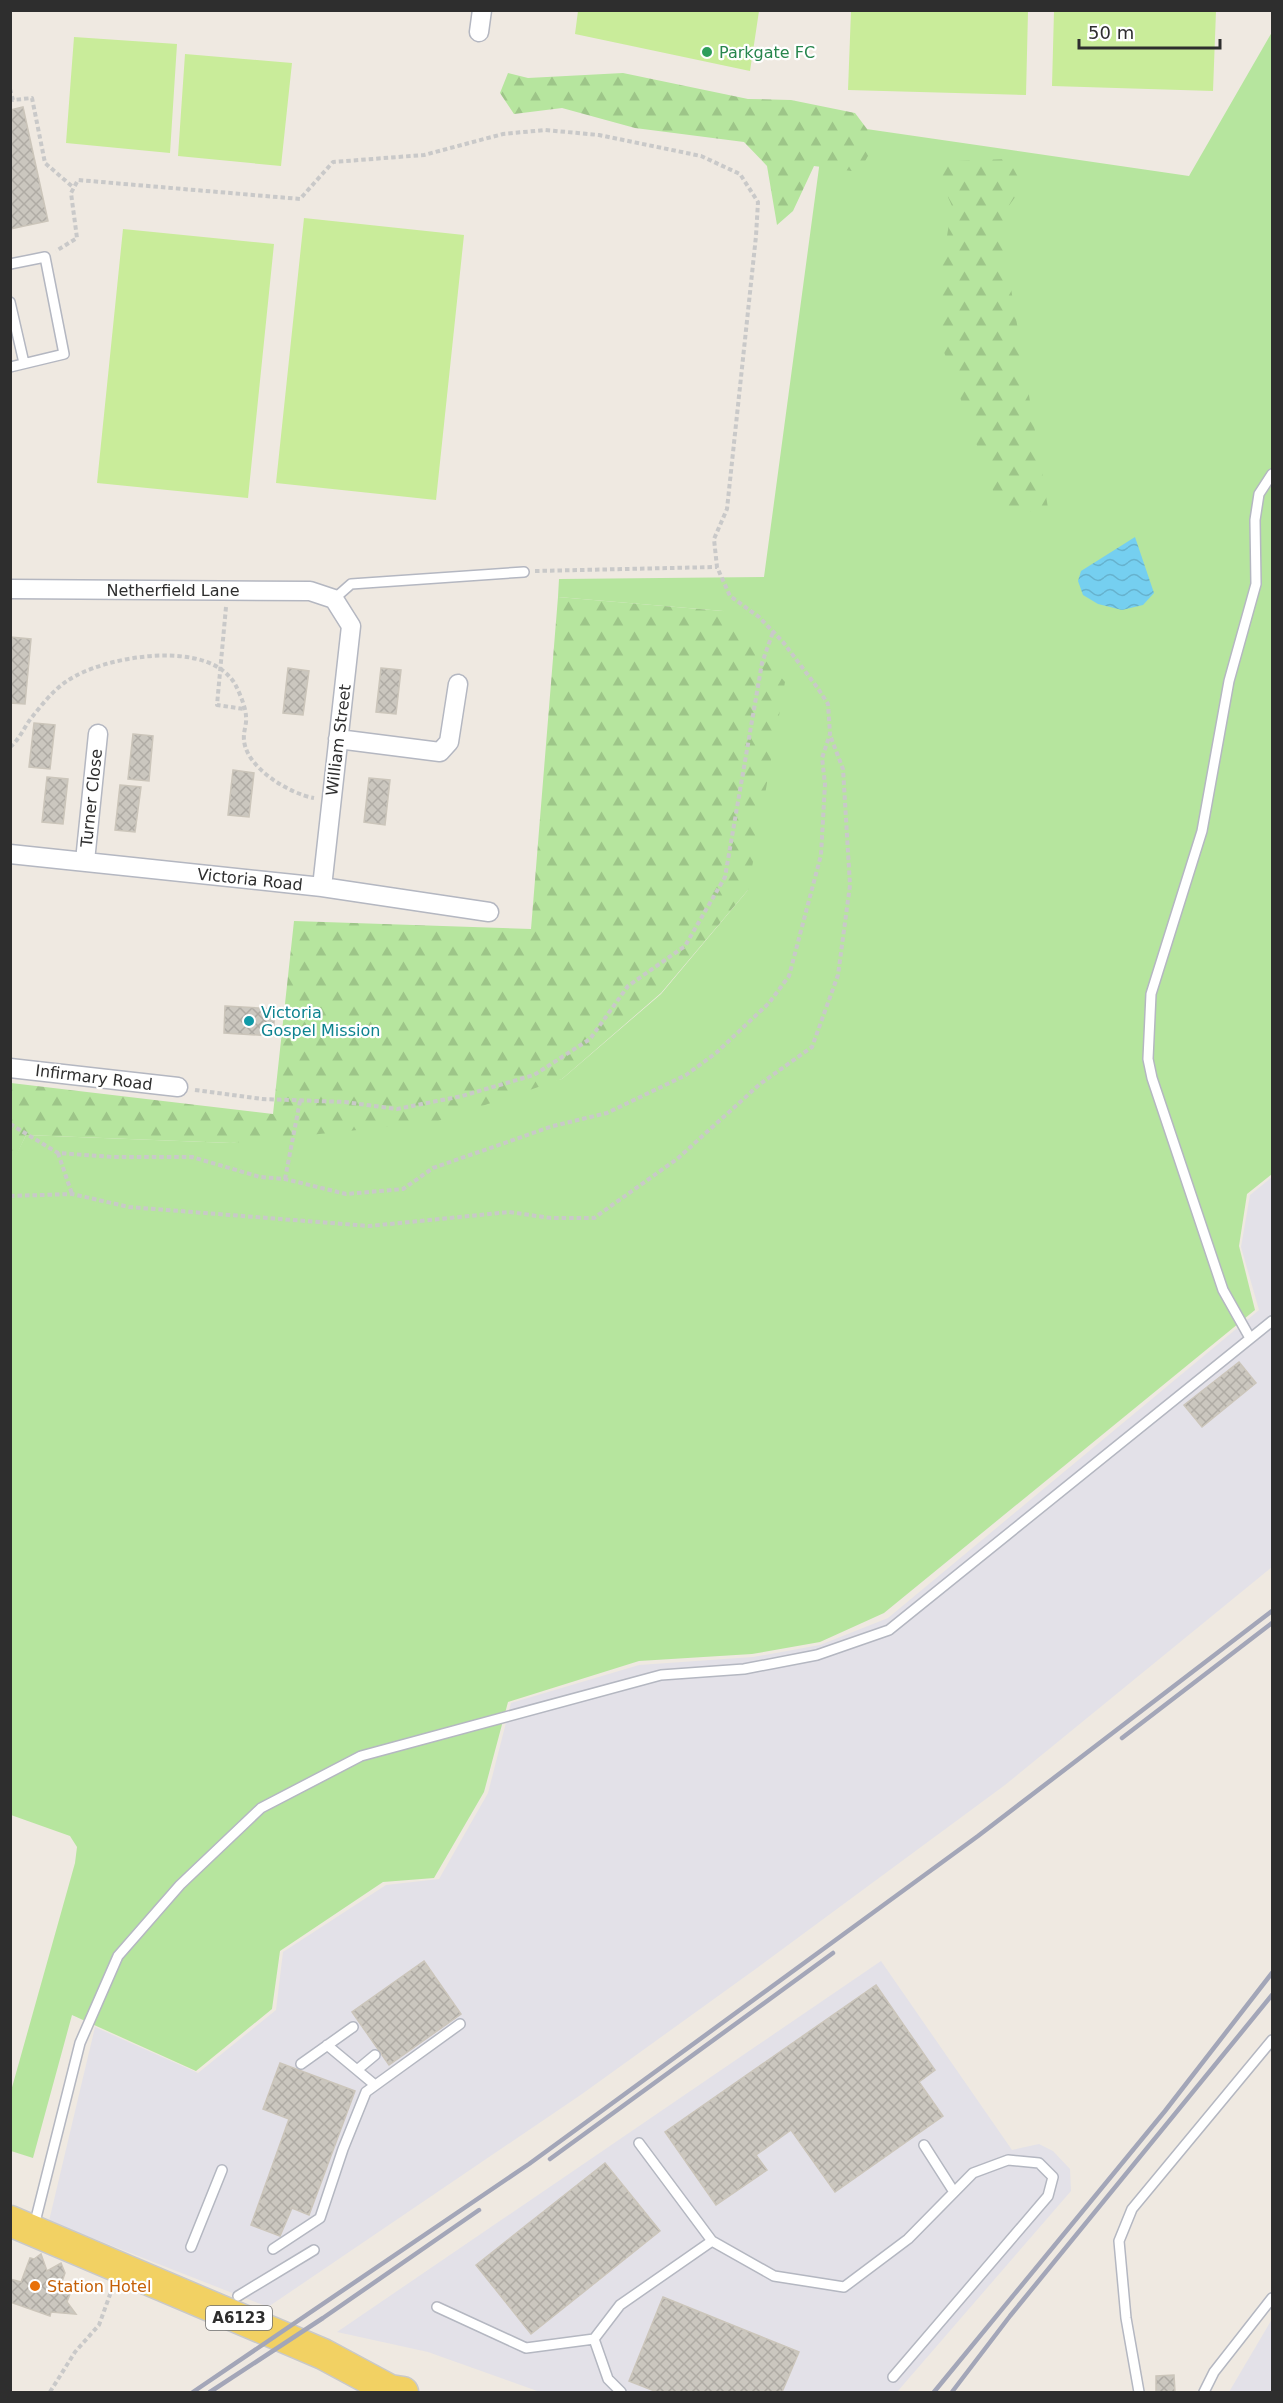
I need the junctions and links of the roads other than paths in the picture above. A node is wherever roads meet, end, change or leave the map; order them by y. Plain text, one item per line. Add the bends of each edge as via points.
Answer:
1 (482, 10) edge
2 (479, 32) dead end
3 (10, 264) edge
4 (10, 302) edge
5 (24, 363) junction
6 (10, 366) edge
7 (1272, 474) edge
8 (525, 572) road end
9 (10, 589) edge
10 (334, 599) junction
11 (458, 684) dead end
12 (98, 734) dead end
13 (338, 739) junction
14 (10, 854) edge
15 (85, 861) junction
16 (322, 887) junction
17 (489, 912) dead end
18 (10, 1068) edge
19 (178, 1087) road end
20 (1272, 1321) edge
21 (1250, 1338) junction
22 (460, 2024) dead end
23 (353, 2027) dead end
24 (1272, 2040) edge
25 (327, 2045) junction
26 (375, 2055) dead end
27 (301, 2064) dead end
28 (357, 2070) junction
29 (375, 2085) junction
30 (639, 2143) dead end
31 (924, 2145) dead end
32 (222, 2170) dead end
33 (954, 2192) junction
34 (22, 2226) edge
35 (712, 2241) junction
36 (191, 2247) dead end
37 (273, 2250) dead end
38 (314, 2250) dead end
39 (238, 2296) dead end
40 (1272, 2298) edge
41 (437, 2307) dead end
42 (594, 2338) junction
43 (892, 2377) dead end
44 (394, 2392) edge
45 (621, 2392) edge
46 (1139, 2392) edge
47 (1203, 2392) edge

1 - 2 street
3 - 5 lane via 45,257 64,354
4 - 5 lane
5 - 6 lane
7 - 21 lane via 1259,494 1255,520 1256,584 1229,681 1202,831 1158,968 1148,1024 1152,1078 1223,1290
8 - 10 lane via 351,584
9 - 10 street, Netherfield Lane via 310,591
10 - 13 street, William Street via 351,626
11 - 13 street via 448,742 440,752
12 - 15 street, Turner Close
13 - 16 street, William Street
14 - 15 street, Victoria Road
15 - 16 street, Victoria Road
16 - 17 street, Victoria Road
18 - 19 street, Infirmary Road
20 - 21 lane
21 - 34 lane via 889,1630 807,1657 744,1669 661,1675 361,1756 261,1808 180,1885 118,1956 80,2043
22 - 29 lane
23 - 25 lane
24 - 46 lane via 1132,2209 1119,2241 1126,2318
25 - 27 lane
25 - 28 lane
26 - 28 lane
28 - 29 lane
29 - 37 lane via 366,2092 320,2218
30 - 35 lane
31 - 33 lane
32 - 36 lane
33 - 35 lane via 908,2239 844,2287 774,2276
33 - 43 lane via 973,2173 1008,2160 1039,2163 1053,2177 1048,2196
34 - 44 main road, A6123 via 323,2354
35 - 42 lane via 620,2305
38 - 39 lane
40 - 47 lane
41 - 42 lane via 526,2348
42 - 45 lane via 608,2379

